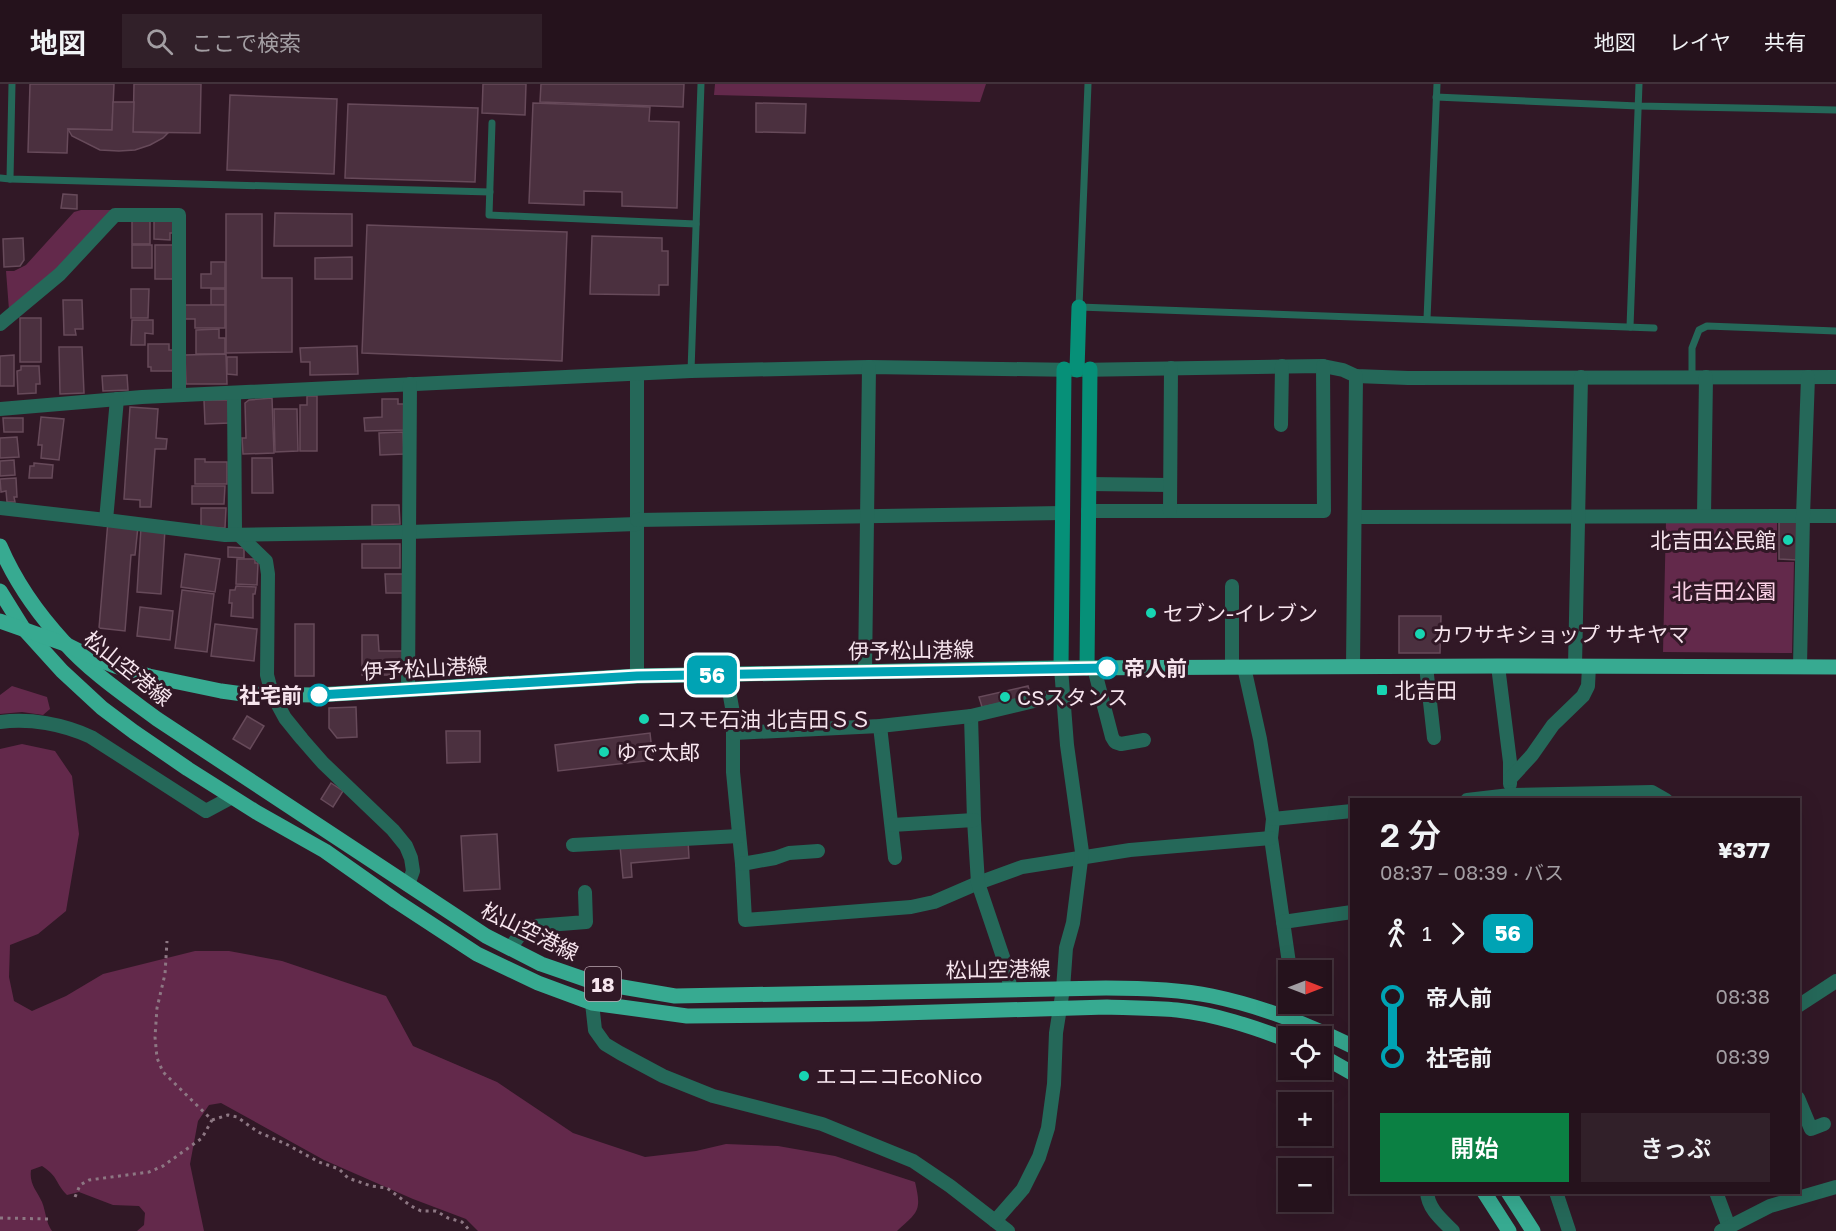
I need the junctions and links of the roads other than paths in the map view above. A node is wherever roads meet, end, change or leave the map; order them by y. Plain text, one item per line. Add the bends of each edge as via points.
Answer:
1 (12, 84) edge
2 (701, 84) edge
3 (1088, 84) edge
4 (1437, 84) edge
5 (1639, 84) edge
6 (1436, 97) junction
7 (1638, 106) junction
8 (1836, 110) edge
9 (492, 123) dead end
10 (0, 178) edge
11 (10, 179) junction
12 (490, 192) junction
13 (696, 224) junction
14 (1079, 307) junction
15 (1427, 319) junction
16 (0, 324) edge
17 (1630, 327) junction
18 (1654, 328) dead end
19 (1836, 331) edge
20 (1282, 366) junction
21 (1323, 366) junction
22 (869, 367) junction
23 (1171, 368) junction
24 (1077, 369) junction
25 (691, 371) junction
26 (637, 374) junction
27 (1356, 376) junction
28 (1581, 377) junction
29 (1699, 377) junction
30 (1808, 377) junction
31 (1836, 377) edge
32 (410, 384) junction
33 (234, 393) junction
34 (179, 395) junction
35 (117, 399) junction
36 (0, 409) edge
37 (1281, 425) dead end
38 (1089, 484) junction
39 (1170, 485) junction
40 (0, 508) edge
41 (1088, 511) junction
42 (1170, 511) junction
43 (1062, 513) junction
44 (867, 515) junction
45 (1577, 516) junction
46 (1704, 516) junction
47 (1803, 516) junction
48 (1836, 516) edge
49 (1355, 517) junction
50 (105, 519) junction
51 (637, 522) junction
52 (409, 532) junction
53 (240, 535) junction
54 (0, 546) edge
55 (1232, 586) dead end
56 (0, 591) edge
57 (0, 621) edge
58 (23, 628) junction
59 (64, 644) junction
60 (1353, 666) junction
61 (1426, 666) junction
62 (1498, 666) junction
63 (1582, 666) junction
64 (1800, 666) junction
65 (1836, 666) edge
66 (1238, 667) junction
67 (1061, 668) junction
68 (1090, 668) junction
69 (865, 672) junction
70 (726, 674) junction
71 (637, 676) junction
72 (408, 690) junction
73 (272, 694) junction
74 (1063, 694) junction
75 (971, 716) junction
76 (0, 722) edge
77 (880, 726) junction
78 (734, 733) junction
79 (1434, 738) dead end
80 (1144, 740) dead end
81 (1510, 779) junction
82 (232, 797) junction
83 (1516, 797) edge
84 (1500, 798) edge
85 (1662, 798) edge
86 (1350, 811) edge
87 (1273, 819) junction
88 (974, 820) junction
89 (892, 825) junction
90 (739, 836) junction
91 (1270, 838) junction
92 (573, 845) dead end
93 (818, 850) dead end
94 (895, 858) dead end
95 (1081, 858) junction
96 (742, 864) junction
97 (978, 883) junction
98 (408, 885) junction
99 (585, 892) dead end
100 (1350, 912) edge
101 (1283, 922) junction
102 (510, 948) junction
103 (1289, 960) edge
104 (593, 982) junction
105 (1834, 988) edge
106 (1063, 989) junction
107 (1011, 990) junction
108 (592, 1003) junction
109 (1800, 1005) edge
110 (1060, 1008) junction
111 (1289, 1014) edge
112 (1288, 1019) junction
113 (1278, 1037) edge
114 (1350, 1045) edge
115 (1332, 1062) edge
116 (1350, 1072) edge
117 (1800, 1103) edge
118 (1824, 1124) dead end
119 (1836, 1187) edge
120 (1427, 1194) edge
121 (1485, 1194) edge
122 (1509, 1194) edge
123 (1557, 1194) edge
124 (1716, 1194) edge
125 (1798, 1195) edge
126 (995, 1221) junction
127 (1725, 1229) edge
128 (1008, 1231) edge
129 (1453, 1231) edge
130 (1509, 1231) edge
131 (1533, 1231) edge
132 (1569, 1231) edge

1 - 11 lane
2 - 13 lane
3 - 14 lane
4 - 6 lane
5 - 7 lane
6 - 7 lane
6 - 15 lane
7 - 8 lane
7 - 17 lane
9 - 12 lane
10 - 11 lane
11 - 12 lane
12 - 13 lane via 489,215
13 - 25 lane
14 - 15 lane
14 - 24 street
15 - 17 lane
16 - 34 street via 60,274 116,215 179,214
17 - 18 lane
19 - 29 lane via 1707,326 1699,330 1692,348
20 - 21 street
20 - 23 street
20 - 37 street
21 - 27 street
21 - 42 street via 1324,511
22 - 24 street
22 - 25 street
22 - 44 street
23 - 24 street
23 - 39 street
24 - 38 street
24 - 43 street
25 - 26 street
26 - 32 street
26 - 51 street
27 - 28 street
27 - 49 street
28 - 29 street
28 - 45 street
29 - 30 street
29 - 46 street
30 - 31 street
30 - 47 street
32 - 33 street
32 - 52 street
33 - 34 street
33 - 53 street via 235,531
34 - 35 street
35 - 36 street
35 - 50 street
38 - 39 street
38 - 41 street
39 - 42 street
40 - 50 street
41 - 42 street
41 - 68 street
43 - 44 street
43 - 67 street
44 - 51 street
44 - 69 street
45 - 46 street
45 - 49 street
45 - 63 street
46 - 47 street
47 - 48 street
47 - 64 street
49 - 60 street
50 - 53 street
51 - 52 street
51 - 71 street
52 - 53 street
52 - 72 street
53 - 73 street via 266,561 267,675
54 - 59 main road, 松山空港線 / 18 via 21,586
55 - 66 street
56 - 58 main road, 松山空港線 / 18
57 - 58 main road, 伊予松山港線
58 - 59 main road, 伊予松山港線
58 - 82 main road, 松山空港線 / 18 via 102,708
59 - 73 main road, 伊予松山港線 via 149,676 221,691
59 - 98 main road, 松山空港線 / 18 via 157,719
60 - 61 main road, 伊予松山港線
60 - 66 main road, 伊予松山港線
61 - 62 main road, 伊予松山港線
61 - 79 street
62 - 63 main road, 伊予松山港線
62 - 81 street
63 - 64 main road, 伊予松山港線
63 - 81 street via 1588,686 1583,696 1553,725
64 - 65 main road, 伊予松山港線
66 - 68 main road, 伊予松山港線
66 - 87 street via 1260,739
67 - 68 main road, 伊予松山港線
67 - 69 main road, 伊予松山港線
67 - 74 street
68 - 80 street via 1115,742
69 - 70 main road, 伊予松山港線
70 - 71 main road, 伊予松山港線
70 - 78 street
71 - 72 main road, 伊予松山港線
72 - 73 main road, 伊予松山港線
73 - 98 street via 285,718 323,763 406,846 413,871
74 - 75 street
74 - 95 street
75 - 77 street
75 - 88 street
76 - 82 street via 34,722 80,732 206,811
77 - 78 street
77 - 89 street
78 - 90 street
81 - 83 street
82 - 108 main road, 松山空港線 / 18 via 325,851 477,954
83 - 84 street
83 - 85 street via 1652,792
86 - 87 street
87 - 91 street
88 - 89 street
88 - 97 street
89 - 94 street
90 - 92 street
90 - 96 street
91 - 95 street via 1130,849
91 - 101 street
93 - 96 street
95 - 97 street via 1022,867
95 - 106 street
96 - 97 street via 744,920 911,907 934,902
97 - 107 street
98 - 102 main road, 松山空港線 / 18
99 - 102 street via 586,922 535,926 523,931
100 - 101 street
101 - 103 street
102 - 104 main road, 松山空港線 / 18 via 541,964
104 - 107 main road, 松山空港線 / 18 via 675,996
104 - 108 street
105 - 109 street
106 - 107 main road, 松山空港線 / 18
106 - 110 street
106 - 112 main road, 松山空港線 / 18 via 1172,990 1212,996
108 - 110 main road, 松山空港線 / 18 via 687,1016
108 - 126 street via 595,1030 605,1044 620,1053 713,1096 822,1124 913,1161
110 - 113 main road, 松山空港線 / 18 via 1178,1011 1239,1023
110 - 126 street via 1045,1138 1023,1189
111 - 112 street
112 - 114 main road, 松山空港線 / 18
115 - 116 main road
117 - 118 street via 1810,1129
119 - 125 street
120 - 129 street via 1432,1209
121 - 130 main road
122 - 131 main road
123 - 132 street
124 - 127 street
125 - 127 street
126 - 128 street

